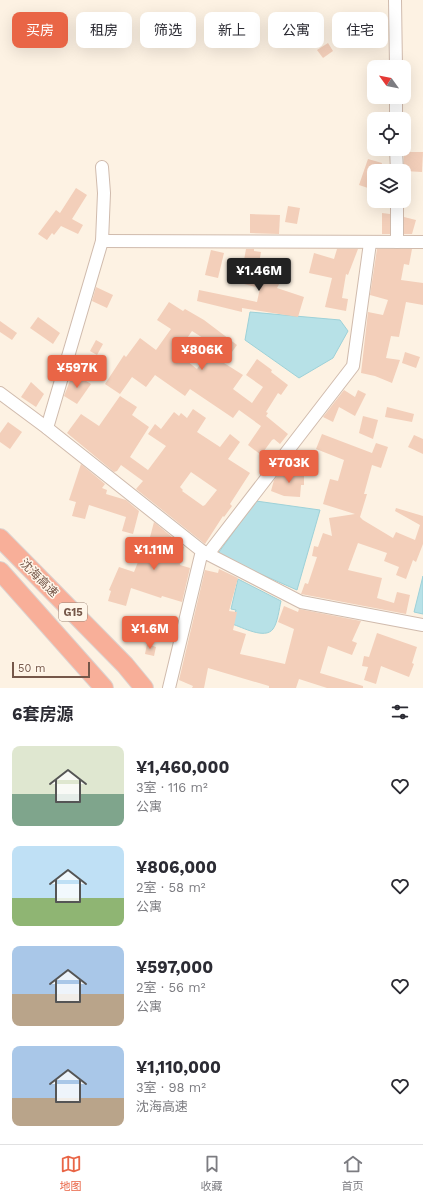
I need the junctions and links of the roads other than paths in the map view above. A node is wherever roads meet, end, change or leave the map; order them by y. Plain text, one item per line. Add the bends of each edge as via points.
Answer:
1 (395, 0) edge
2 (396, 60) edge
3 (102, 167) dead end
4 (397, 208) edge
5 (102, 241) junction
6 (397, 242) junction
7 (423, 242) edge
8 (370, 243) junction
9 (0, 393) edge
10 (47, 428) junction
11 (0, 538) edge
12 (205, 553) junction
13 (0, 571) edge
14 (423, 625) edge
15 (104, 688) edge
16 (144, 688) edge
17 (169, 688) edge

1 - 2 street
3 - 5 street
4 - 6 street
5 - 8 street
5 - 10 street
6 - 7 street
6 - 8 street
8 - 12 street via 353,366
9 - 10 street
10 - 12 street
11 - 16 highway, 沈海高速 / G15 via 125,665
12 - 14 street via 301,602
12 - 17 street
13 - 15 highway, 沈海高速 / G15

